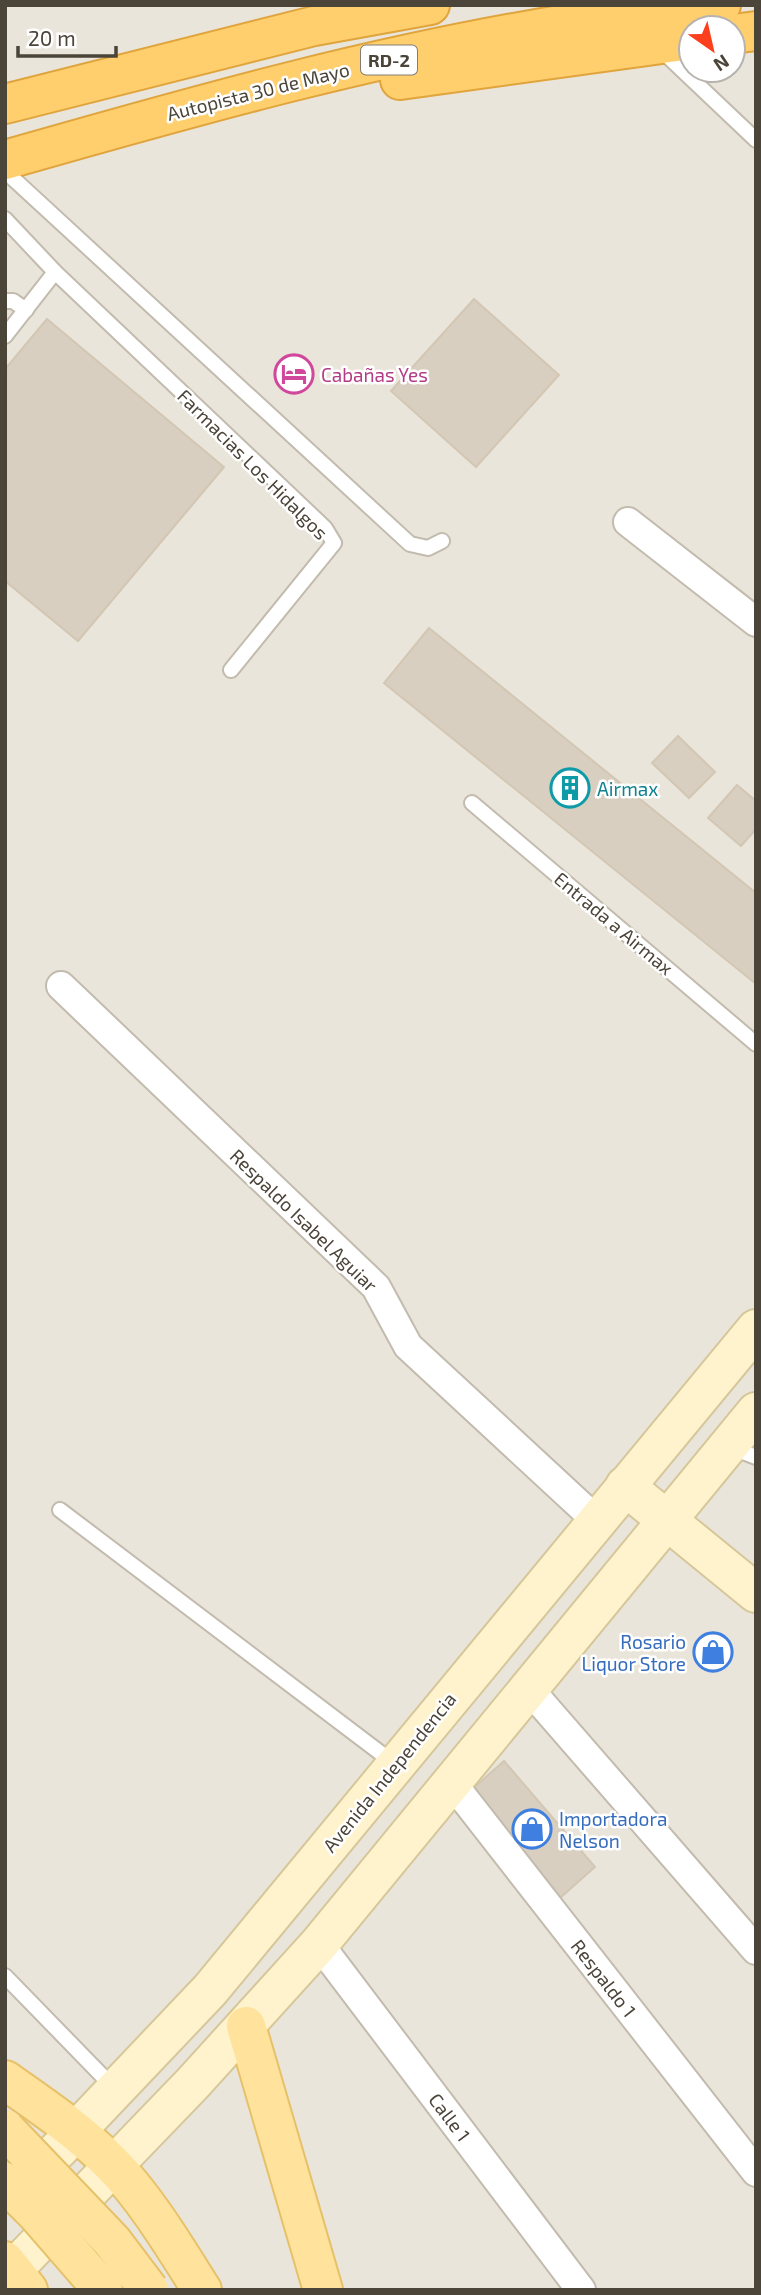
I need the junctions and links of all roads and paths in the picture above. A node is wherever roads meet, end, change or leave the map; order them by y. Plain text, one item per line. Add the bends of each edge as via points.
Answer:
1 (351, 5) edge
2 (430, 5) edge
3 (721, 5) edge
4 (314, 26) junction
5 (673, 43) edge
6 (16, 96) edge
7 (200, 104) junction
8 (756, 140) edge
9 (5, 160) edge
10 (5, 171) edge
11 (5, 219) edge
12 (55, 272) junction
13 (5, 301) edge
14 (26, 310) junction
15 (5, 336) edge
16 (628, 522) dead end
17 (442, 541) dead end
18 (756, 622) edge
19 (231, 670) dead end
20 (472, 803) dead end
21 (61, 986) dead end
22 (756, 1044) edge
23 (756, 1329) edge
24 (756, 1412) edge
25 (742, 1452) edge
26 (625, 1486) junction
27 (60, 1510) dead end
28 (596, 1520) junction
29 (669, 1520) junction
30 (756, 1592) edge
31 (529, 1689) junction
32 (396, 1764) junction
33 (452, 1783) junction
34 (319, 1944) junction
35 (756, 1950) edge
36 (5, 1976) edge
37 (246, 2026) junction
38 (5, 2080) edge
39 (116, 2090) junction
40 (5, 2129) edge
41 (76, 2131) junction
42 (113, 2165) junction
43 (756, 2172) edge
44 (5, 2182) edge
45 (5, 2200) edge
46 (13, 2275) edge
47 (103, 2290) edge
48 (149, 2290) edge
49 (202, 2290) edge
50 (323, 2290) edge
51 (582, 2290) edge

1 - 4 highway
2 - 4 highway, RD-2
3 - 7 highway, Autopista 30 de Mayo / RD-2 via 579,22 432,50
4 - 6 highway, RD-2
5 - 7 highway
5 - 8 lane
7 - 9 highway, Autopista 30 de Mayo / RD-2
10 - 17 lane via 410,544 428,548
11 - 12 lane
12 - 14 lane
12 - 19 lane, Farmacias Los Hidalgos via 325,528 334,543
13 - 14 lane
14 - 15 lane
16 - 18 street
20 - 22 lane, Entrada a Airmax
21 - 28 street, Respaldo Isabel Aguiar via 376,1287 408,1346
23 - 26 main road, Avenida Independencia
24 - 25 main road
25 - 29 main road
26 - 28 main road, Avenida Independencia
26 - 29 main road
27 - 32 lane
28 - 32 main road, Avenida Independencia
29 - 30 main road
29 - 31 main road
31 - 33 main road
31 - 35 street
32 - 39 main road, Avenida Independencia via 210,1990
33 - 34 main road
33 - 43 street, Respaldo 1
34 - 37 main road
34 - 51 street, Calle 1
36 - 39 lane
37 - 42 main road
37 - 50 main road
38 - 41 main road
39 - 41 main road, Avenida Independencia
40 - 48 main road, bridge via 112,2241
41 - 42 main road
41 - 45 main road, Avenida Independencia
42 - 46 main road
42 - 49 main road via 164,2230
44 - 47 main road, bridge

